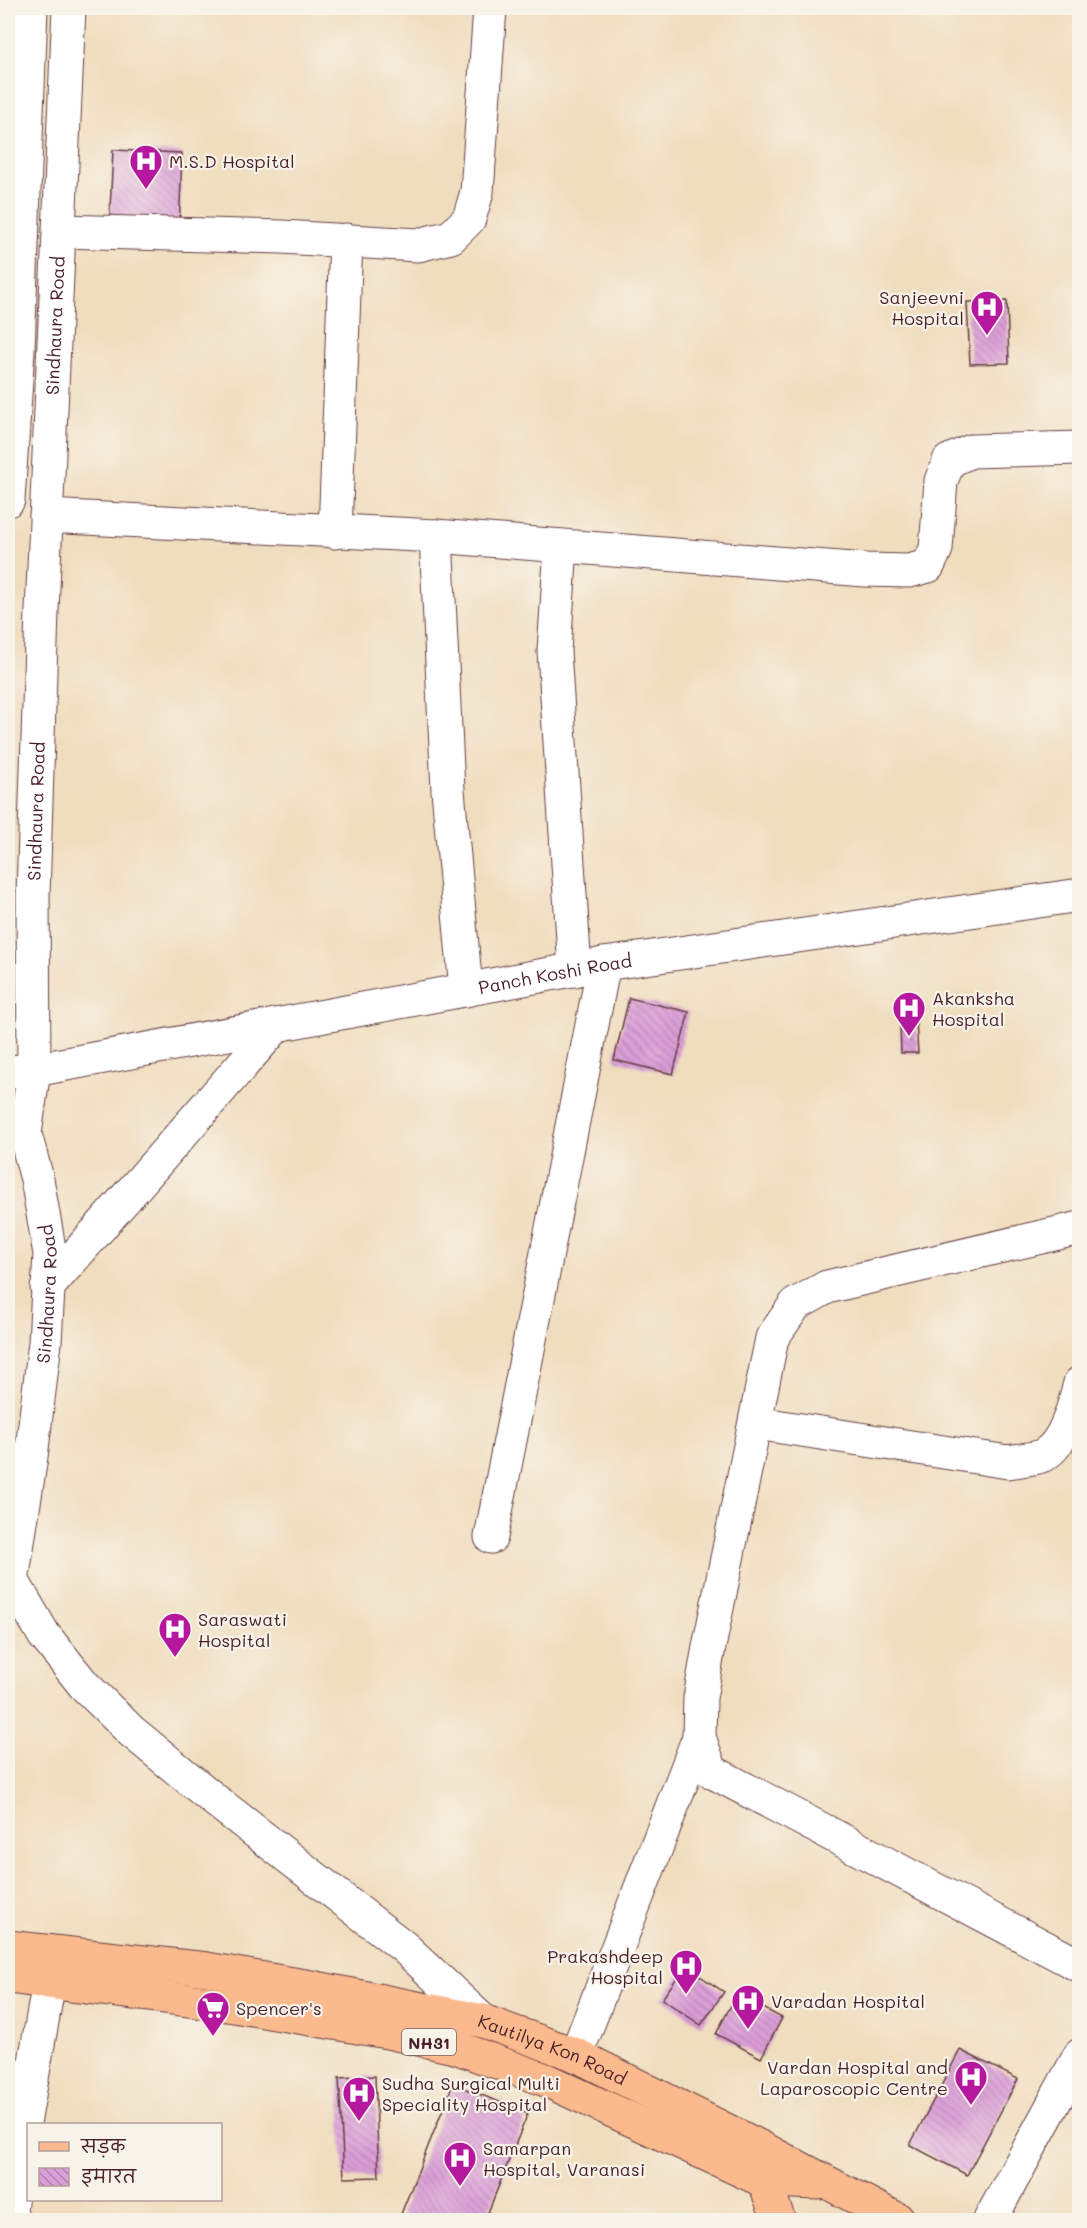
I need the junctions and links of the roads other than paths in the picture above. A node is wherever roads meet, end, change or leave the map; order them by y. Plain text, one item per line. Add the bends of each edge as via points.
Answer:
1 (31, 8) edge
2 (69, 8) edge
3 (490, 8) edge
4 (59, 231) junction
5 (346, 240) junction
6 (1080, 448) edge
7 (8, 500) edge
8 (46, 516) junction
9 (335, 532) junction
10 (436, 536) junction
11 (561, 546) junction
12 (1080, 895) edge
13 (589, 967) junction
14 (466, 990) junction
15 (278, 1025) junction
16 (21, 1071) edge
17 (8, 1101) edge
18 (25, 1134) junction
19 (1080, 1228) edge
20 (47, 1288) junction
21 (1080, 1383) edge
22 (756, 1423) junction
23 (1071, 1436) edge
24 (492, 1537) dead end
25 (9, 1587) edge
26 (699, 1737) junction
27 (8, 1947) edge
28 (1080, 1966) edge
29 (8, 1977) edge
30 (50, 1982) junction
31 (483, 2021) junction
32 (576, 2055) junction
33 (1080, 2055) edge
34 (754, 2144) junction
35 (764, 2181) junction
36 (827, 2183) junction
37 (13, 2220) edge
38 (779, 2220) edge
39 (899, 2220) edge
40 (990, 2220) edge

1 - 7 street
2 - 4 street, Sindhaura Road
3 - 5 street via 477,192 469,219 451,237 418,245
4 - 5 street
4 - 8 street, Sindhaura Road
5 - 9 street
6 - 11 street via 971,451 949,461 941,481 936,549 928,566 909,571
8 - 9 street
8 - 16 street, Sindhaura Road via 33,896
9 - 10 street
10 - 11 street
10 - 14 street via 448,790
11 - 13 street via 554,651
12 - 13 street, Panch Koshi Road
13 - 14 street, Panch Koshi Road
13 - 24 street
14 - 15 street, Panch Koshi Road
15 - 16 street, Panch Koshi Road
15 - 20 street
16 - 18 street, Sindhaura Road
17 - 18 street
18 - 20 street, Sindhaura Road via 50,1254
19 - 22 street via 827,1287 795,1305 772,1338
20 - 25 street, Sindhaura Road via 45,1342 31,1457
21 - 23 street
22 - 23 street via 1008,1462 1045,1455
22 - 26 street via 709,1647 700,1698
25 - 31 street via 84,1684 131,1731 404,1947
26 - 28 street via 711,1771
26 - 32 street
27 - 31 main road, Kautilya Kon Road / NH31 via 207,1969
29 - 30 main road, Kautilya Kon Road / NH31
30 - 35 main road, Kautilya Kon Road / NH31 via 234,2006 458,2048 546,2080
30 - 37 street via 13,2186
31 - 32 main road, Kautilya Kon Road / NH31
32 - 34 main road, Kautilya Kon Road / NH31
33 - 40 street
34 - 35 main road
34 - 36 main road, Kautilya Kon Road / NH31
35 - 36 main road, Kautilya Kon Road / NH31
35 - 38 main road
36 - 39 main road, Kautilya Kon Road / NH31

